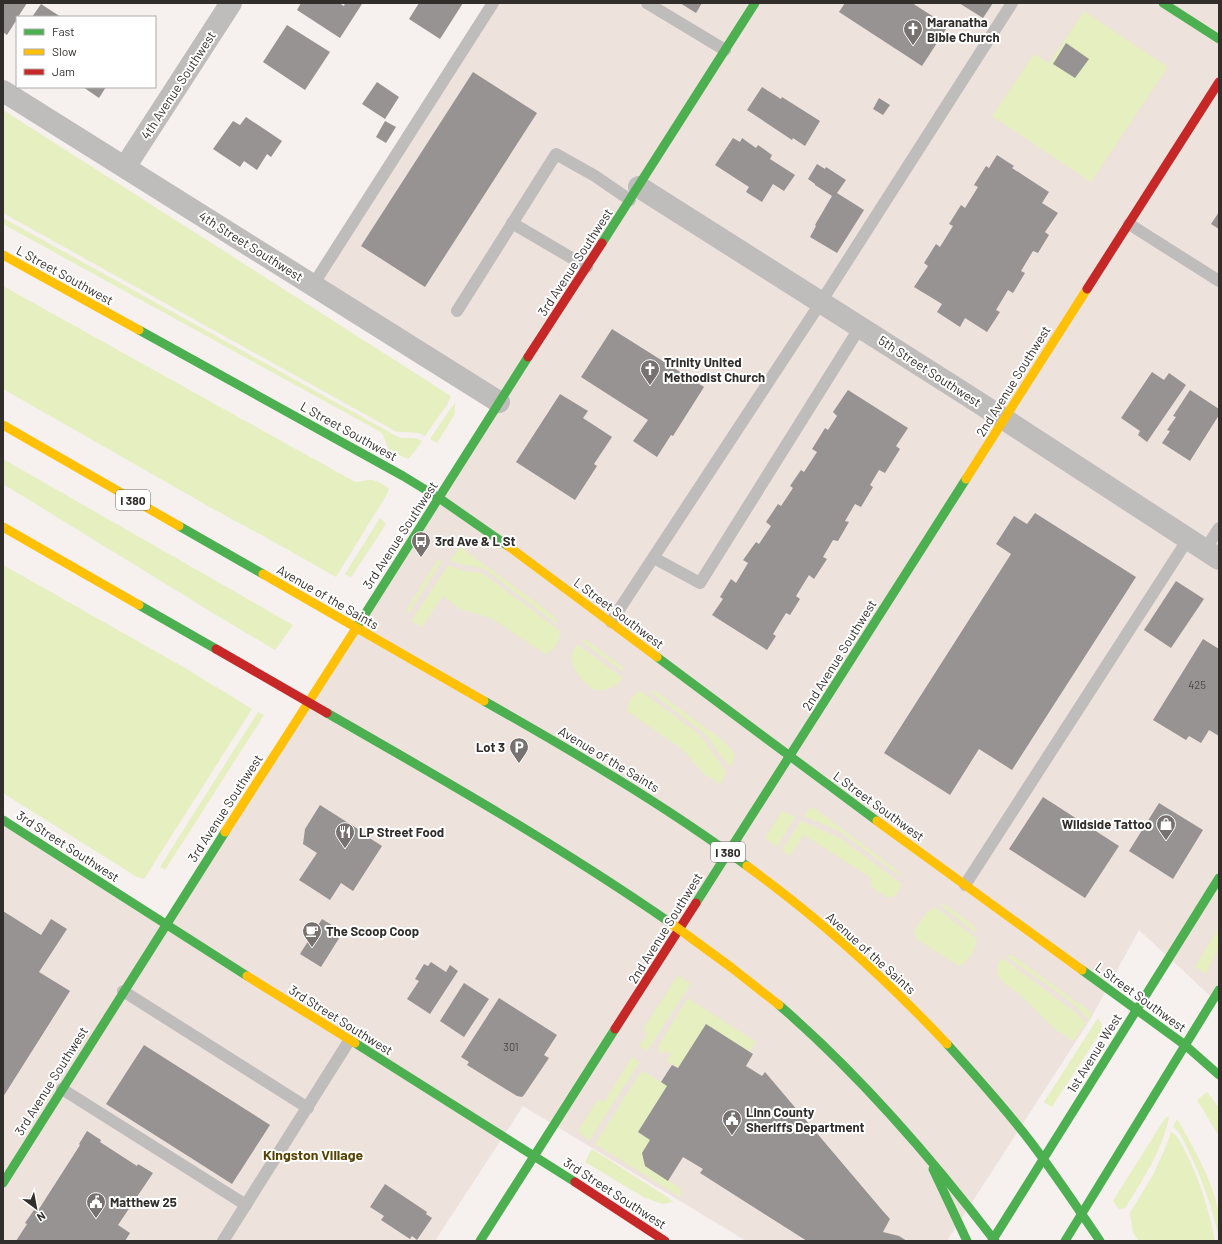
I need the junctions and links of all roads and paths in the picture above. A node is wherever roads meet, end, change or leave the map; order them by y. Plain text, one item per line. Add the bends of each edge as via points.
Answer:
1 (231, 3) edge
2 (493, 3) edge
3 (647, 3) edge
4 (755, 3) edge
5 (1012, 3) edge
6 (1163, 3) edge
7 (1219, 39) edge
8 (725, 50) junction
9 (1219, 82) edge
10 (3, 91) edge
11 (125, 167) junction
12 (634, 194) junction
13 (512, 223) junction
14 (1129, 224) junction
15 (3, 255) edge
16 (587, 267) junction
17 (1219, 281) edge
18 (313, 285) junction
19 (821, 302) junction
20 (457, 311) dead end
21 (860, 326) junction
22 (499, 402) junction
23 (1004, 419) junction
24 (3, 425) edge
25 (439, 498) junction
26 (3, 527) edge
27 (1219, 528) edge
28 (1204, 549) edge
29 (654, 558) junction
30 (612, 622) junction
31 (789, 757) junction
32 (3, 820) edge
33 (1219, 878) edge
34 (965, 885) junction
35 (166, 924) junction
36 (1219, 990) edge
37 (123, 992) junction
38 (1136, 1010) junction
39 (349, 1041) junction
40 (1185, 1045) junction
41 (1219, 1075) edge
42 (62, 1089) junction
43 (308, 1108) junction
44 (535, 1156) junction
45 (929, 1159) junction
46 (3, 1183) edge
47 (246, 1205) junction
48 (227, 1240) edge
49 (480, 1241) edge
50 (665, 1241) edge
51 (967, 1241) edge
52 (993, 1241) edge
53 (1065, 1241) edge
54 (1100, 1241) edge

1 - 11 street, 4th Avenue Southwest
2 - 18 lane
3 - 8 lane
4 - 8 main road, 3rd Avenue Southwest
5 - 19 lane
6 - 7 main road
8 - 12 main road, 3rd Avenue Southwest
9 - 14 main road, 2nd Avenue Southwest
10 - 11 street, 4th Street Southwest
11 - 18 street, 4th Street Southwest
12 - 13 lane via 556,154
12 - 16 main road, 3rd Avenue Southwest
12 - 19 street, 5th Street Southwest
13 - 16 lane
13 - 20 lane
14 - 17 lane
14 - 23 main road, 2nd Avenue Southwest
15 - 25 main road, L Street Southwest
16 - 22 main road, 3rd Avenue Southwest
18 - 22 street, 4th Street Southwest
19 - 21 street, 5th Street Southwest
19 - 29 lane
21 - 23 street, 5th Street Southwest
21 - 29 lane via 700,583
22 - 25 main road, 3rd Avenue Southwest
23 - 28 street, 5th Street Southwest
23 - 31 main road, 2nd Avenue Southwest
24 - 54 main road, Avenue of the Saints / I 380, bridge via 557,742 716,843 811,917 911,1006 1006,1110 1050,1167
25 - 30 main road, L Street Southwest
25 - 35 main road, 3rd Avenue Southwest
26 - 45 main road, bridge via 550,843 670,922 739,972 799,1023 894,1118
27 - 28 lane
28 - 34 lane
29 - 30 lane
30 - 31 main road, L Street Southwest
31 - 34 main road, L Street Southwest
31 - 44 main road, 2nd Avenue Southwest
32 - 35 main road, 3rd Street Southwest
33 - 38 main road, 1st Avenue West
34 - 38 main road, L Street Southwest
35 - 37 main road, 3rd Avenue Southwest
35 - 39 main road, 3rd Street Southwest
36 - 40 main road
37 - 42 main road, 3rd Avenue Southwest
37 - 43 lane
38 - 40 main road, L Street Southwest
38 - 52 main road, 1st Avenue West
39 - 43 lane
39 - 44 main road, 3rd Street Southwest
40 - 41 main road, L Street Southwest
40 - 53 main road
42 - 46 main road, 3rd Avenue Southwest
42 - 47 lane
43 - 47 lane
44 - 49 main road, 2nd Avenue Southwest
44 - 50 main road, 3rd Street Southwest
45 - 51 main road, bridge
45 - 52 main road, bridge
47 - 48 lane

